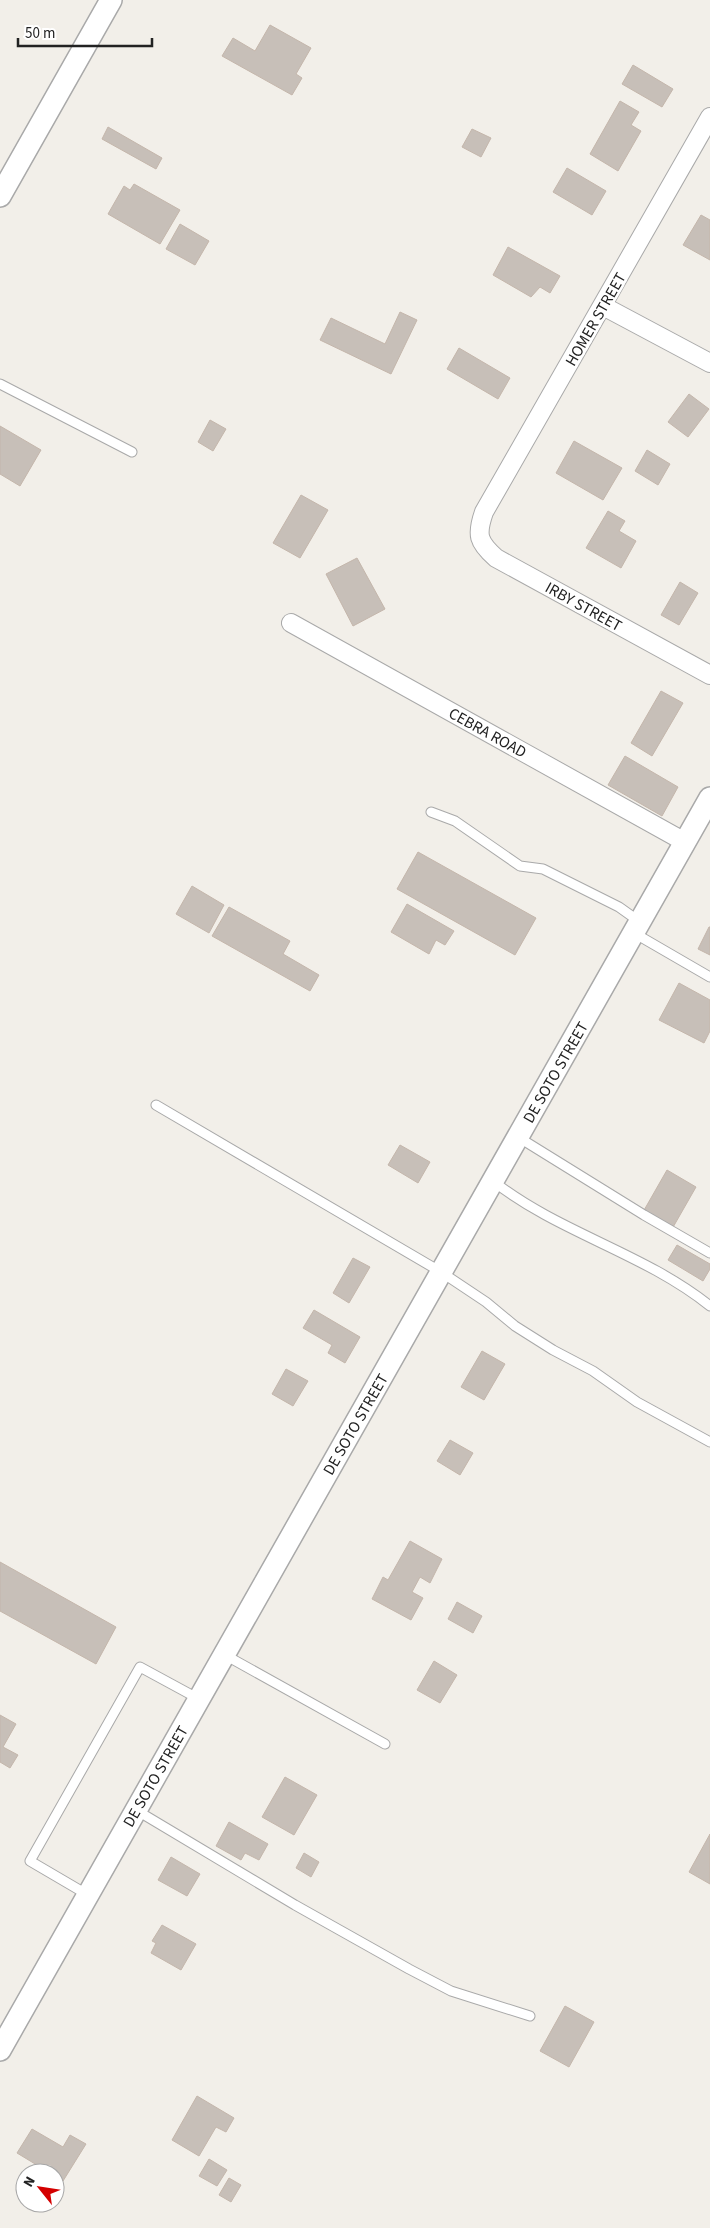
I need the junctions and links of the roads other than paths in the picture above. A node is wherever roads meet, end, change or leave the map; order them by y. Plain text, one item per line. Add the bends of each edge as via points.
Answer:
1 (111, 0) edge
2 (710, 117) edge
3 (0, 196) edge
4 (603, 306) junction
5 (710, 363) edge
6 (0, 384) edge
7 (132, 452) dead end
8 (481, 522) joint
9 (291, 624) dead end
10 (710, 675) edge
11 (710, 798) edge
12 (431, 812) dead end
13 (685, 842) junction
14 (637, 928) junction
15 (710, 978) edge
16 (156, 1105) dead end
17 (518, 1137) junction
18 (493, 1181) junction
19 (710, 1253) edge
20 (441, 1272) junction
21 (710, 1306) edge
22 (710, 1442) edge
23 (224, 1655) junction
24 (199, 1699) junction
25 (385, 1744) dead end
26 (136, 1810) junction
27 (88, 1896) junction
28 (530, 2016) dead end
29 (0, 2050) edge

1 - 3 street
2 - 4 street, HOMER STREET
4 - 5 street
4 - 8 street, HOMER STREET
6 - 7 lane
8 - 10 street, IRBY STREET via 479,537 496,558
9 - 13 street, CEBRA ROAD
11 - 13 street, DE SOTO STREET
12 - 14 lane via 455,821 520,866 543,870 619,907
13 - 14 street, DE SOTO STREET
14 - 15 lane
14 - 17 street, DE SOTO STREET
16 - 20 lane
17 - 18 street, DE SOTO STREET
17 - 19 lane
18 - 20 street, DE SOTO STREET
18 - 21 lane via 529,1207 659,1272
20 - 22 lane via 515,1326 637,1402
20 - 23 street, DE SOTO STREET
23 - 24 street, DE SOTO STREET
23 - 25 lane
24 - 26 street, DE SOTO STREET
24 - 27 lane via 140,1667 30,1861
26 - 27 street, DE SOTO STREET
26 - 28 lane via 295,1905 451,1991
27 - 29 street, DE SOTO STREET

